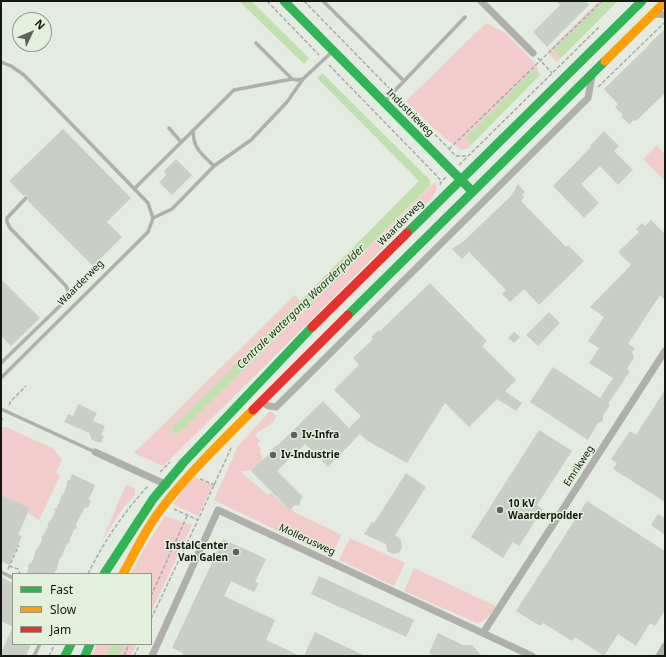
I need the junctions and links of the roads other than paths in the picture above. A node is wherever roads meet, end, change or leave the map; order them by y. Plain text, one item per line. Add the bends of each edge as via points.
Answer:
1 (284, 1) edge
2 (323, 1) edge
3 (481, 1) edge
4 (642, 1) edge
5 (663, 3) edge
6 (665, 15) edge
7 (652, 16) junction
8 (465, 17) dead end
9 (256, 43) dead end
10 (333, 51) junction
11 (533, 53) road end
12 (1, 62) edge
13 (592, 73) junction
14 (292, 79) junction
15 (303, 79) junction
16 (404, 81) junction
17 (384, 102) junction
18 (169, 128) dead end
19 (193, 130) junction
20 (181, 142) junction
21 (214, 166) junction
22 (461, 180) junction
23 (134, 188) junction
24 (472, 191) junction
25 (26, 198) dead end
26 (154, 218) junction
27 (665, 351) edge
28 (1, 363) edge
29 (1, 378) edge
30 (261, 402) junction
31 (2, 410) edge
32 (95, 452) joint
33 (165, 484) junction
34 (176, 490) junction
35 (1, 572) edge
36 (105, 573) edge
37 (124, 573) edge
38 (12, 578) edge
39 (483, 633) junction
40 (40, 645) edge
41 (70, 645) edge
42 (90, 645) edge
43 (34, 656) edge
44 (65, 656) edge
45 (85, 656) edge
46 (152, 656) edge
47 (532, 656) edge

1 - 10 main road, Industrieweg
2 - 16 lane
3 - 11 street
4 - 22 main road, Waarderweg
5 - 7 main road
6 - 7 street
7 - 13 main road
8 - 16 lane
9 - 14 lane
10 - 15 lane
10 - 17 main road, Industrieweg
12 - 23 lane via 24,75
13 - 24 main road
13 - 30 street via 588,98 577,109 276,407
14 - 15 lane
14 - 19 lane via 234,90
15 - 21 lane via 287,102 251,140
16 - 17 lane
17 - 22 main road, Industrieweg
18 - 20 lane
19 - 20 lane
19 - 21 lane via 196,147
20 - 23 lane
21 - 26 lane via 172,209
22 - 24 main road, Industrieweg
22 - 33 main road, Waarderweg via 308,331
23 - 26 lane via 148,203
24 - 30 main road
25 - 28 lane via 7,218 7,222 66,286 69,293 67,299
26 - 29 lane, Waarderweg via 148,232
27 - 39 street, Emrikweg
30 - 34 main road
31 - 32 lane
32 - 33 street
33 - 34 street
33 - 36 main road, Waarderweg
34 - 37 main road via 148,528
35 - 38 lane
39 - 46 street, Mollerusweg via 218,510
39 - 47 street, Mollerusweg
40 - 43 lane
41 - 44 main road
42 - 45 main road

